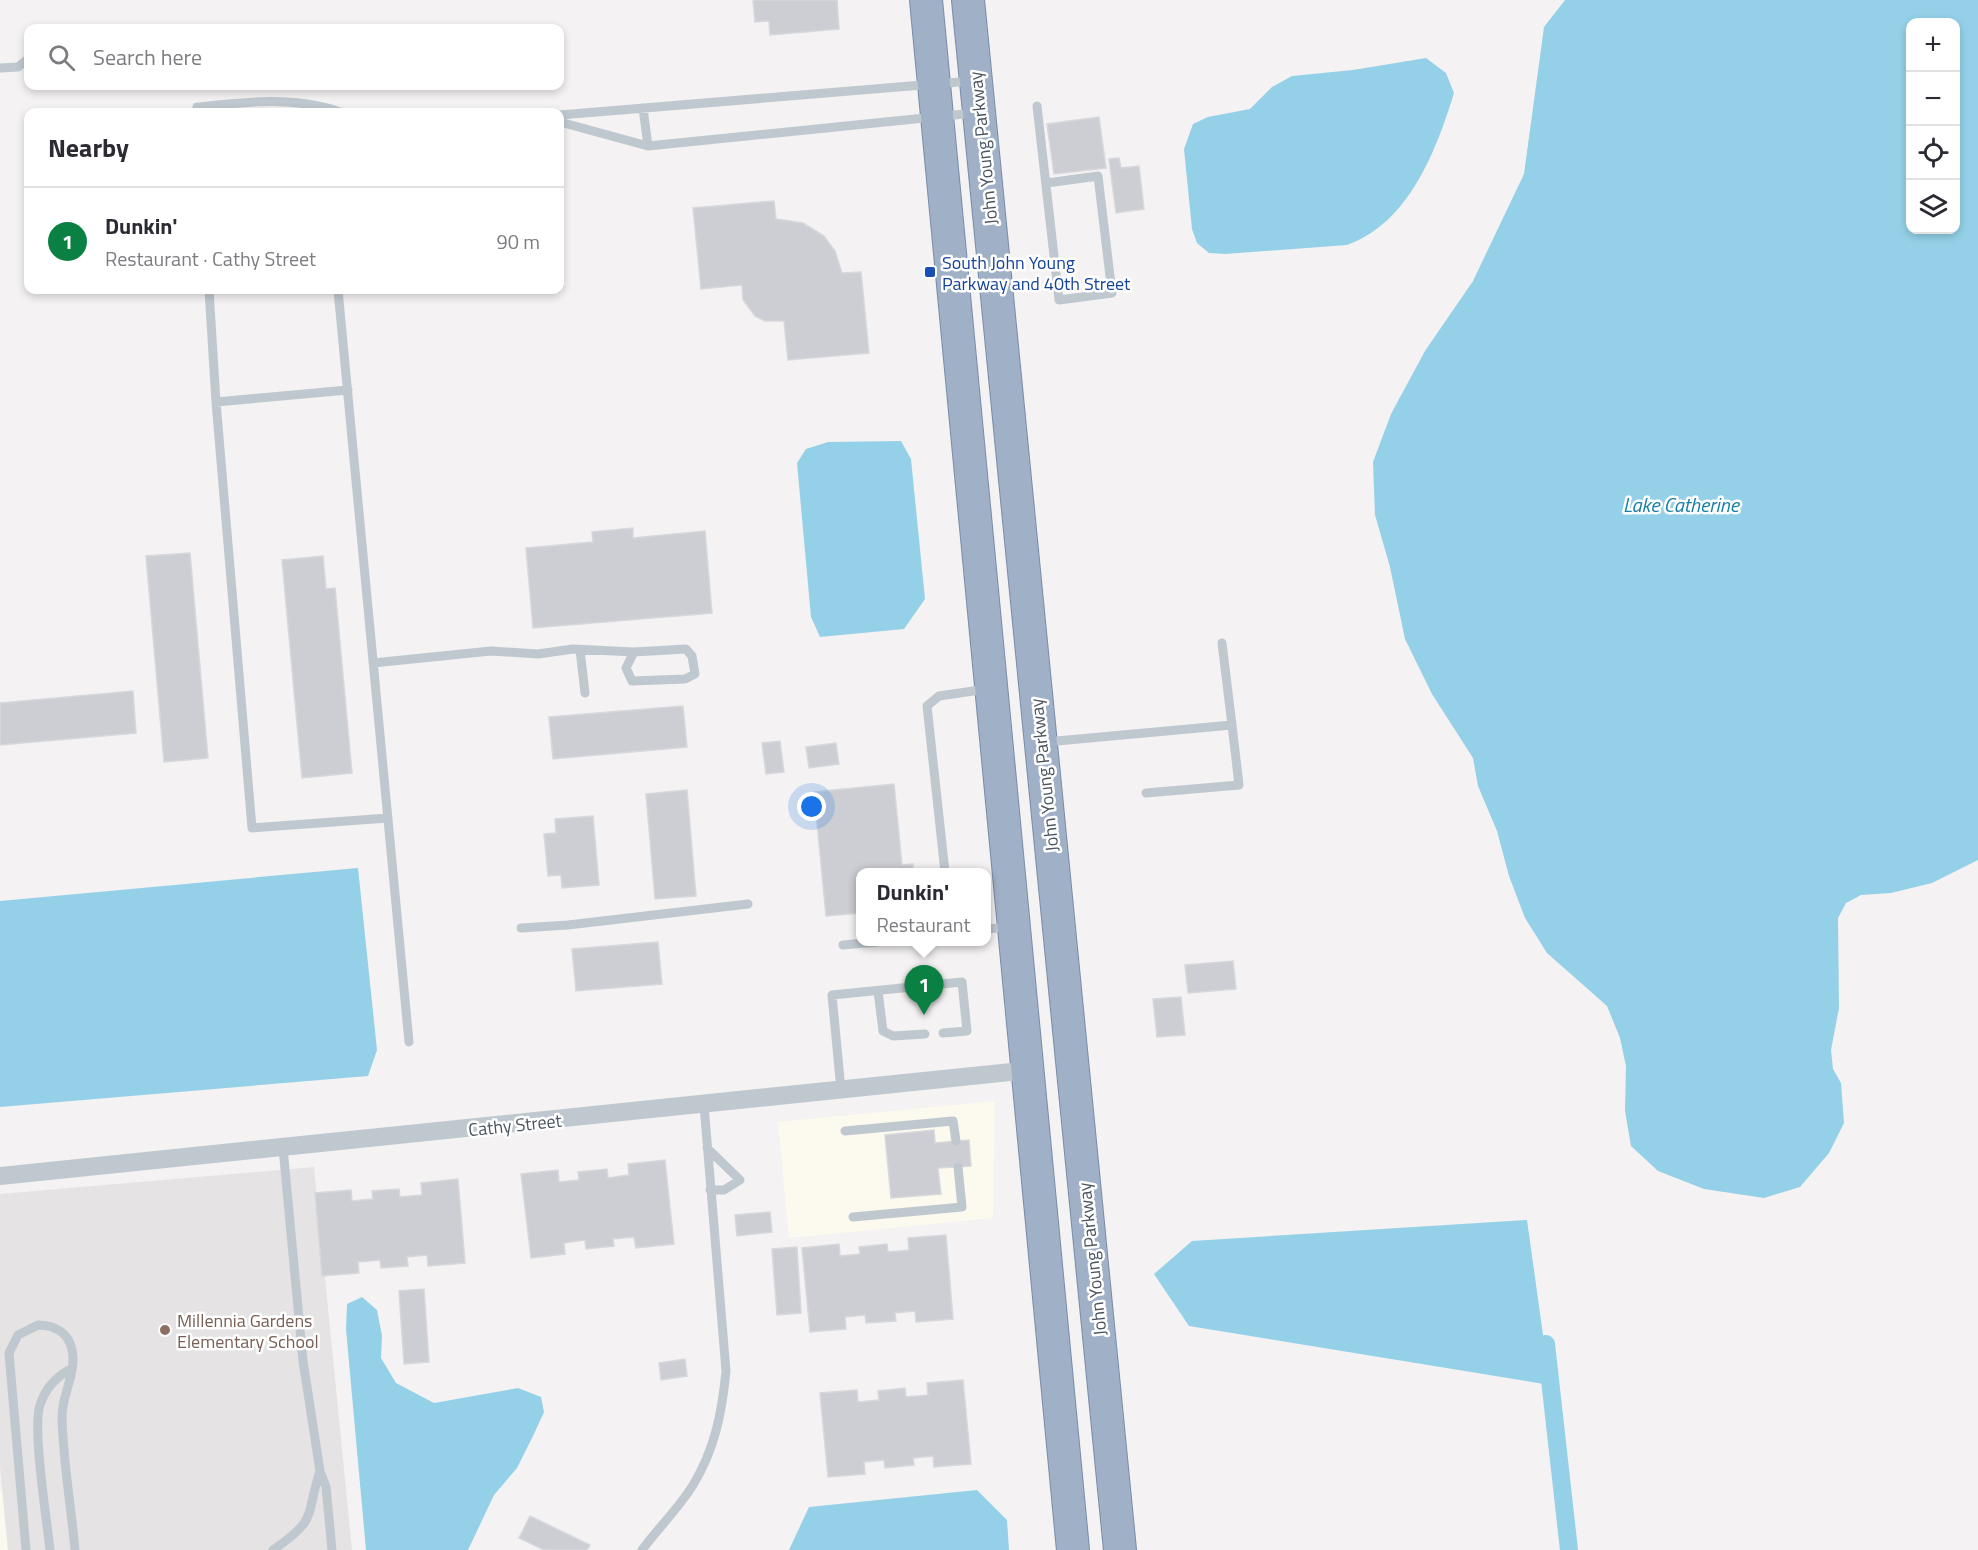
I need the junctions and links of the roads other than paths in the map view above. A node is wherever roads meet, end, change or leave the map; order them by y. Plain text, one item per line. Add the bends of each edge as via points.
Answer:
1 (926, 0) edge
2 (968, 0) edge
3 (24, 62) edge
4 (0, 68) edge
5 (976, 81) junction
6 (934, 83) junction
7 (1037, 106) dead end
8 (197, 108) edge
9 (328, 108) edge
10 (643, 108) junction
11 (980, 112) junction
12 (564, 115) edge
13 (938, 117) junction
14 (564, 123) edge
15 (648, 146) junction
16 (1047, 183) junction
17 (209, 294) edge
18 (338, 294) edge
19 (348, 390) junction
20 (216, 402) junction
21 (1222, 643) dead end
22 (580, 650) junction
23 (634, 652) junction
24 (373, 663) junction
25 (993, 688) junction
26 (585, 693) dead end
27 (1232, 725) junction
28 (1041, 743) junction
29 (1146, 793) dead end
30 (388, 818) junction
31 (944, 868) edge
32 (748, 904) dead end
33 (521, 928) dead end
34 (1001, 928) edge
35 (856, 944) edge
36 (843, 945) dead end
37 (878, 991) junction
38 (943, 1033) dead end
39 (925, 1034) dead end
40 (409, 1042) dead end
41 (1030, 1071) junction
42 (841, 1090) junction
43 (704, 1105) junction
44 (845, 1131) dead end
45 (956, 1141) dead end
46 (283, 1148) junction
47 (707, 1148) junction
48 (958, 1167) dead end
49 (0, 1176) edge
50 (1084, 1186) junction
51 (710, 1190) junction
52 (853, 1217) dead end
53 (69, 1371) junction
54 (320, 1471) junction
55 (26, 1550) edge
56 (50, 1550) edge
57 (75, 1550) edge
58 (273, 1550) edge
59 (332, 1550) edge
60 (642, 1550) edge
61 (1073, 1550) edge
62 (1120, 1550) edge

1 - 6 highway
2 - 5 highway, John Young Parkway
3 - 4 lane via 18,67
5 - 6 lane
5 - 11 highway, John Young Parkway
6 - 10 lane
6 - 13 highway
7 - 16 lane
8 - 9 lane via 276,102
10 - 12 lane
10 - 15 lane
11 - 13 lane
11 - 28 highway, John Young Parkway
13 - 15 lane
13 - 25 highway
14 - 15 lane
16 - 16 lane via 1059,300 1112,292 1098,176
17 - 20 lane
18 - 19 lane
19 - 20 lane
19 - 24 lane
20 - 30 lane via 252,828
21 - 27 lane
22 - 23 lane
22 - 24 lane via 538,654 491,651
22 - 26 lane
23 - 23 lane via 686,649 692,656 695,674 685,680 632,681 626,668
24 - 30 lane
25 - 31 lane via 939,696 927,706
25 - 34 highway
27 - 28 lane
27 - 29 lane via 1239,785
28 - 50 highway, John Young Parkway
30 - 40 lane
32 - 33 lane
34 - 41 highway
35 - 36 lane
37 - 38 lane via 962,982 967,1030
37 - 39 lane via 883,1032 893,1036
37 - 42 lane via 832,995
41 - 42 street, Cathy Street
41 - 50 highway via 1055,1101
41 - 61 highway
42 - 43 street, Cathy Street
43 - 46 street, Cathy Street
43 - 47 lane
44 - 45 lane via 953,1121
46 - 49 street, Cathy Street
46 - 54 lane via 303,1361
47 - 51 lane
47 - 51 lane via 740,1180 724,1190
48 - 52 lane via 962,1207
50 - 62 highway, John Young Parkway
51 - 60 lane via 726,1371 723,1411 710,1453 692,1486
53 - 55 lane via 73,1357 70,1342 54,1327 31,1326 10,1347 8,1360
53 - 56 lane via 58,1376 47,1389 38,1414
53 - 57 lane via 62,1416
54 - 58 lane via 309,1518
54 - 59 lane via 326,1487

